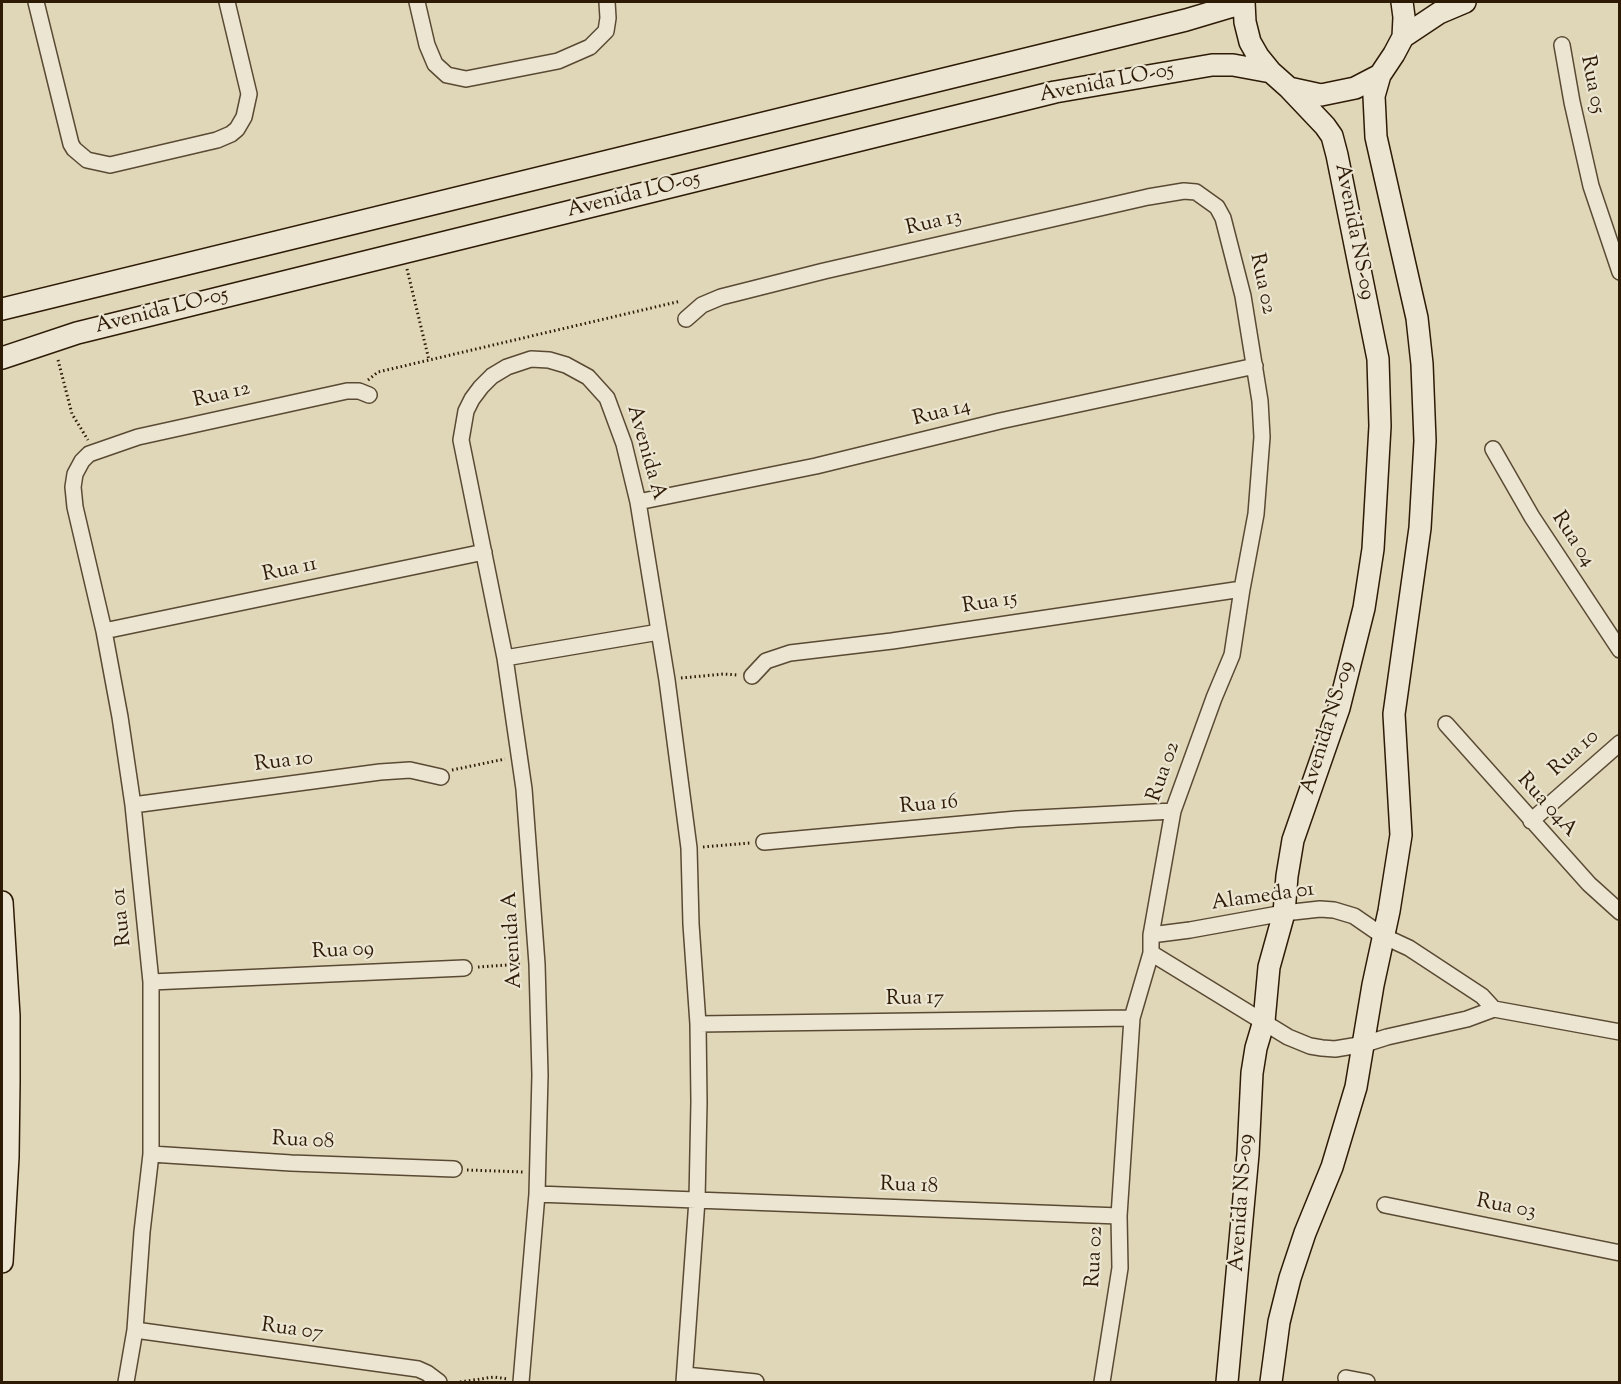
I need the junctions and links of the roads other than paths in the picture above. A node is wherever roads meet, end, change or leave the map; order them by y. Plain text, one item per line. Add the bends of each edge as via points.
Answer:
1 (36, 2) edge
2 (227, 2) edge
3 (417, 2) edge
4 (607, 2) edge
5 (1243, 2) edge
6 (1402, 2) edge
7 (1465, 2) edge
8 (1402, 37) junction
9 (1562, 45) dead end
10 (1271, 72) junction
11 (1380, 75) junction
12 (1289, 88) junction
13 (1199, 193) joint
14 (1620, 272) edge
15 (2, 309) edge
16 (686, 319) dead end
17 (2, 358) edge
18 (1255, 366) junction
19 (364, 393) road end
20 (1493, 449) dead end
21 (91, 453) joint
22 (638, 502) junction
23 (484, 552) junction
24 (1242, 589) junction
25 (104, 631) junction
26 (659, 632) junction
27 (1620, 650) edge
28 (505, 658) junction
29 (752, 676) road end
30 (1446, 724) dead end
31 (1620, 743) edge
32 (441, 777) road end
33 (133, 805) junction
34 (1173, 811) junction
35 (1531, 821) junction
36 (764, 842) road end
37 (2, 902) edge
38 (1620, 912) edge
39 (1284, 913) junction
40 (1152, 935) junction
41 (1383, 936) junction
42 (1151, 953) junction
43 (464, 968) road end
44 (151, 982) junction
45 (1494, 1009) junction
46 (1132, 1018) junction
47 (1264, 1021) junction
48 (698, 1024) junction
49 (1620, 1032) edge
50 (1365, 1044) junction
51 (151, 1154) junction
52 (454, 1169) road end
53 (537, 1194) junction
54 (697, 1200) junction
55 (1385, 1205) dead end
56 (1119, 1216) junction
57 (1620, 1253) edge
58 (2, 1262) edge
59 (135, 1330) junction
60 (1346, 1378) dead end
61 (684, 1379) edge
62 (521, 1382) edge
63 (126, 1383) edge
64 (439, 1383) edge
65 (756, 1383) edge
66 (1102, 1383) edge
67 (1227, 1383) edge
68 (1271, 1383) edge
69 (1367, 1383) edge

1 - 2 street via 71,144 87,160 110,165 217,140 237,129 249,94
3 - 4 street via 435,64 447,75 461,79 576,55 606,31
5 - 10 main road, Avenida NS-09 via 1250,42
5 - 15 main road, Avenida LO-05 via 1186,20
6 - 8 main road
7 - 8 main road via 1439,13
8 - 11 main road
9 - 14 street, Rua 05 via 1591,186
10 - 12 main road, Avenida NS-09
10 - 17 main road, Avenida LO-05 via 1212,65 1055,92 54,340
11 - 12 main road via 1334,94
11 - 41 main road, Avenida NS-09 via 1374,96 1376,137 1417,318 1425,441 1420,528 1394,714 1401,835
12 - 39 main road, Avenida NS-09 via 1332,136 1378,359 1380,426 1364,608 1339,708 1293,840
13 - 16 street, Rua 13 via 1173,192 824,271 706,303
13 - 18 street, Rua 02 via 1217,207 1227,227
18 - 22 street, Rua 14 via 816,466
18 - 24 street, Rua 02 via 1262,437 1256,514
19 - 21 street, Rua 12 via 347,391 221,418 138,437
20 - 27 street, Rua 04 via 1532,517
21 - 25 street, Rua 01 via 75,474 74,499
22 - 23 street, Avenida A via 624,444 601,389 566,364 531,359 519,362 492,376 481,387 466,411 462,429 462,448
22 - 26 street, Avenida A
23 - 25 street, Rua 11
23 - 28 street, Avenida A
24 - 29 street, Rua 15 via 790,653 766,661
24 - 34 street, Rua 02 via 1232,655
25 - 33 street, Rua 01
26 - 28 street
26 - 48 street, Avenida A via 689,848
28 - 53 street, Avenida A via 524,789 537,964
30 - 35 street, Rua 04A
31 - 35 street, Rua 10
32 - 33 street, Rua 10 via 410,770 380,772
33 - 44 street, Rua 01
34 - 36 street, Rua 16 via 1017,819
34 - 40 street, Rua 02
35 - 38 street, Rua 04A
37 - 58 main road via 9,1082
39 - 40 street, Alameda 01
39 - 41 street, Alameda 01 via 1320,909 1344,912
39 - 47 main road, Avenida NS-09 via 1269,967
40 - 42 street, Rua 02
41 - 45 street, Alameda 01 via 1403,944 1454,977
41 - 50 main road, Avenida NS-09
42 - 46 street, Rua 02
42 - 47 street
43 - 44 street, Rua 09
44 - 51 street, Rua 01
45 - 49 street
45 - 50 street
46 - 48 street, Rua 17
46 - 56 street, Rua 02
47 - 50 street via 1310,1046 1335,1049
47 - 67 main road, Avenida NS-09 via 1252,1073
48 - 54 street, Avenida A
50 - 68 main road, Avenida NS-09 via 1343,1135 1290,1278
51 - 52 street, Rua 08
51 - 59 street, Rua 01
53 - 54 street, Rua 18
53 - 62 street, Avenida A
54 - 56 street, Rua 18
54 - 61 street, Avenida A
55 - 57 street, Rua 03
56 - 66 street, Rua 02 via 1120,1268
59 - 63 street, Rua 01
59 - 64 street, Rua 07 via 418,1370
60 - 69 street
61 - 65 street

